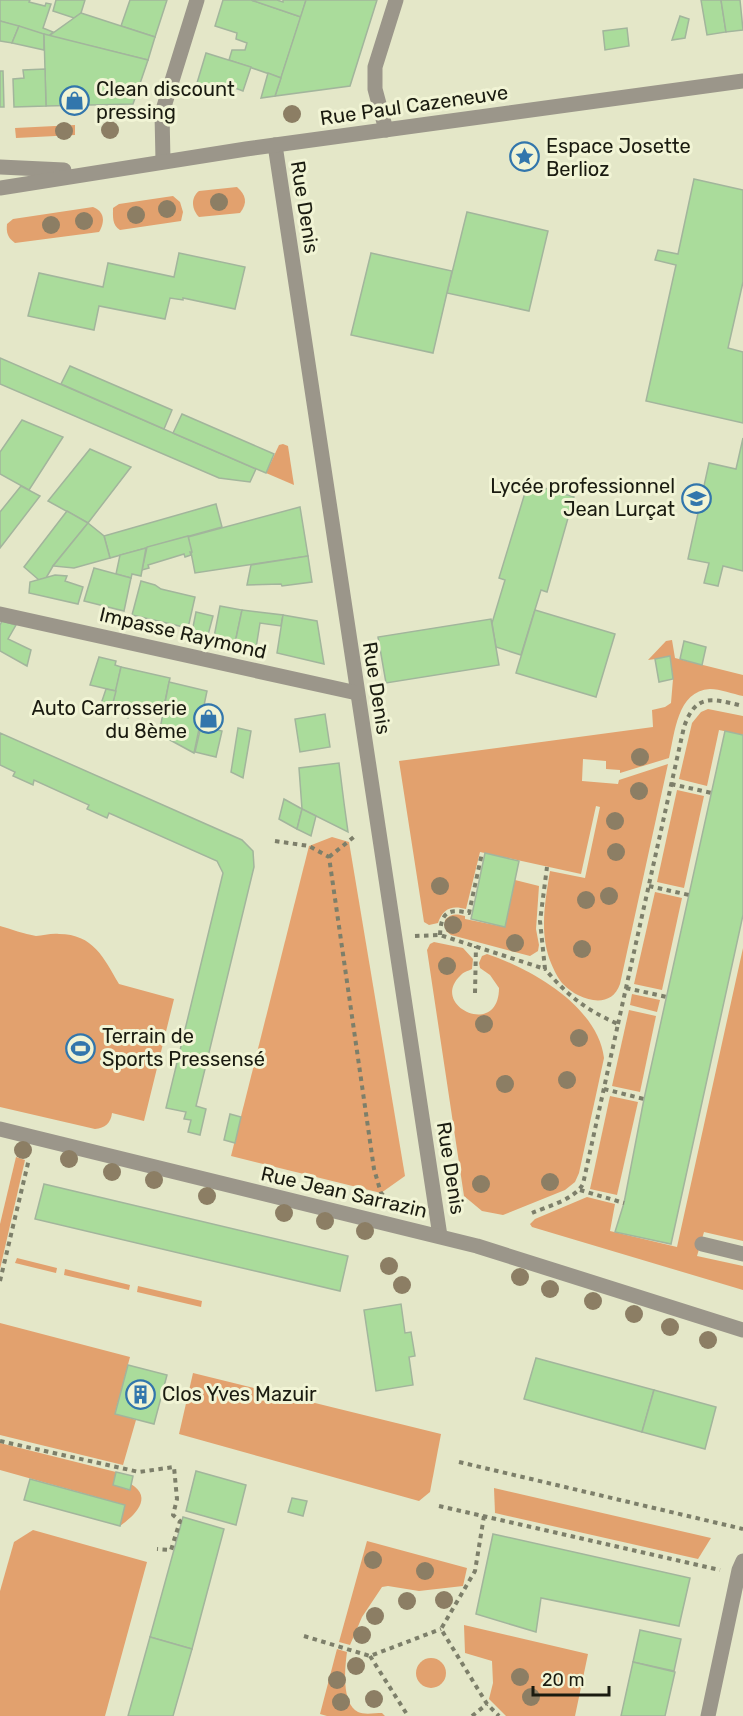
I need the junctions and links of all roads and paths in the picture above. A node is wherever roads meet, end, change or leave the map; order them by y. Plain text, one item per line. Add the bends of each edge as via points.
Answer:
1 (197, 0) edge
2 (396, 0) edge
3 (743, 81) edge
4 (386, 130) junction
5 (275, 145) junction
6 (163, 161) junction
7 (0, 167) edge
8 (91, 172) junction
9 (0, 188) edge
10 (0, 614) edge
11 (357, 693) junction
12 (743, 706) edge
13 (671, 784) junction
14 (712, 793) dead end
15 (355, 836) dead end
16 (275, 841) dead end
17 (482, 853) dead end
18 (329, 857) junction
19 (547, 867) dead end
20 (648, 886) junction
21 (689, 895) dead end
22 (440, 935) junction
23 (394, 939) junction
24 (476, 946) junction
25 (545, 969) junction
26 (626, 988) junction
27 (475, 993) dead end
28 (667, 997) dead end
29 (618, 1024) junction
30 (604, 1089) junction
31 (644, 1099) dead end
32 (0, 1129) edge
33 (29, 1159) dead end
34 (580, 1190) junction
35 (624, 1203) dead end
36 (392, 1204) dead end
37 (532, 1213) dead end
38 (440, 1236) junction
39 (702, 1244) dead end
40 (743, 1254) edge
41 (0, 1281) edge
42 (743, 1330) edge
43 (0, 1441) edge
44 (459, 1462) dead end
45 (439, 1506) dead end
46 (484, 1516) junction
47 (743, 1529) edge
48 (157, 1549) dead end
49 (741, 1568) edge
50 (441, 1629) junction
51 (304, 1636) dead end
52 (370, 1656) junction
53 (488, 1704) junction
54 (408, 1716) edge
55 (472, 1716) edge
56 (499, 1716) edge
57 (708, 1716) edge

1 - 6 street via 162,113
2 - 4 street via 375,67 375,89
3 - 4 street, Rue Paul Cazeneuve
4 - 5 street, Rue Paul Cazeneuve
5 - 6 street, Rue Paul Cazeneuve
5 - 11 street, Rue Denis
6 - 8 street, Rue Paul Cazeneuve
7 - 8 street, Rue Paul Cazeneuve
8 - 9 street, Rue Paul Cazeneuve
10 - 11 street, Impasse Raymond
11 - 23 street, Rue Denis
12 - 13 path via 713,699 694,706 684,727
13 - 14 path
13 - 20 path
15 - 18 path
16 - 18 path via 309,846
17 - 22 path via 469,913 457,910 445,914
18 - 36 path via 374,1169 381,1193
19 - 25 path via 540,921
20 - 21 path
20 - 26 path
22 - 23 path
22 - 24 path
23 - 38 street, Rue Denis
24 - 25 path
24 - 27 path
25 - 29 path via 590,1011
26 - 28 path
26 - 29 path
29 - 30 path
30 - 31 path
30 - 34 path
32 - 38 street, Rue Jean Sarrazin
33 - 41 path
34 - 35 path
34 - 37 path
38 - 42 street, Rue Jean Sarrazin
39 - 40 street
43 - 48 path via 139,1472 174,1467 177,1499 173,1515 180,1521 171,1550
44 - 47 path
45 - 46 path
46 - 49 path
46 - 50 path via 475,1572
49 - 57 street
50 - 52 path
50 - 53 path
51 - 52 path
52 - 54 path
53 - 55 path
53 - 56 path

